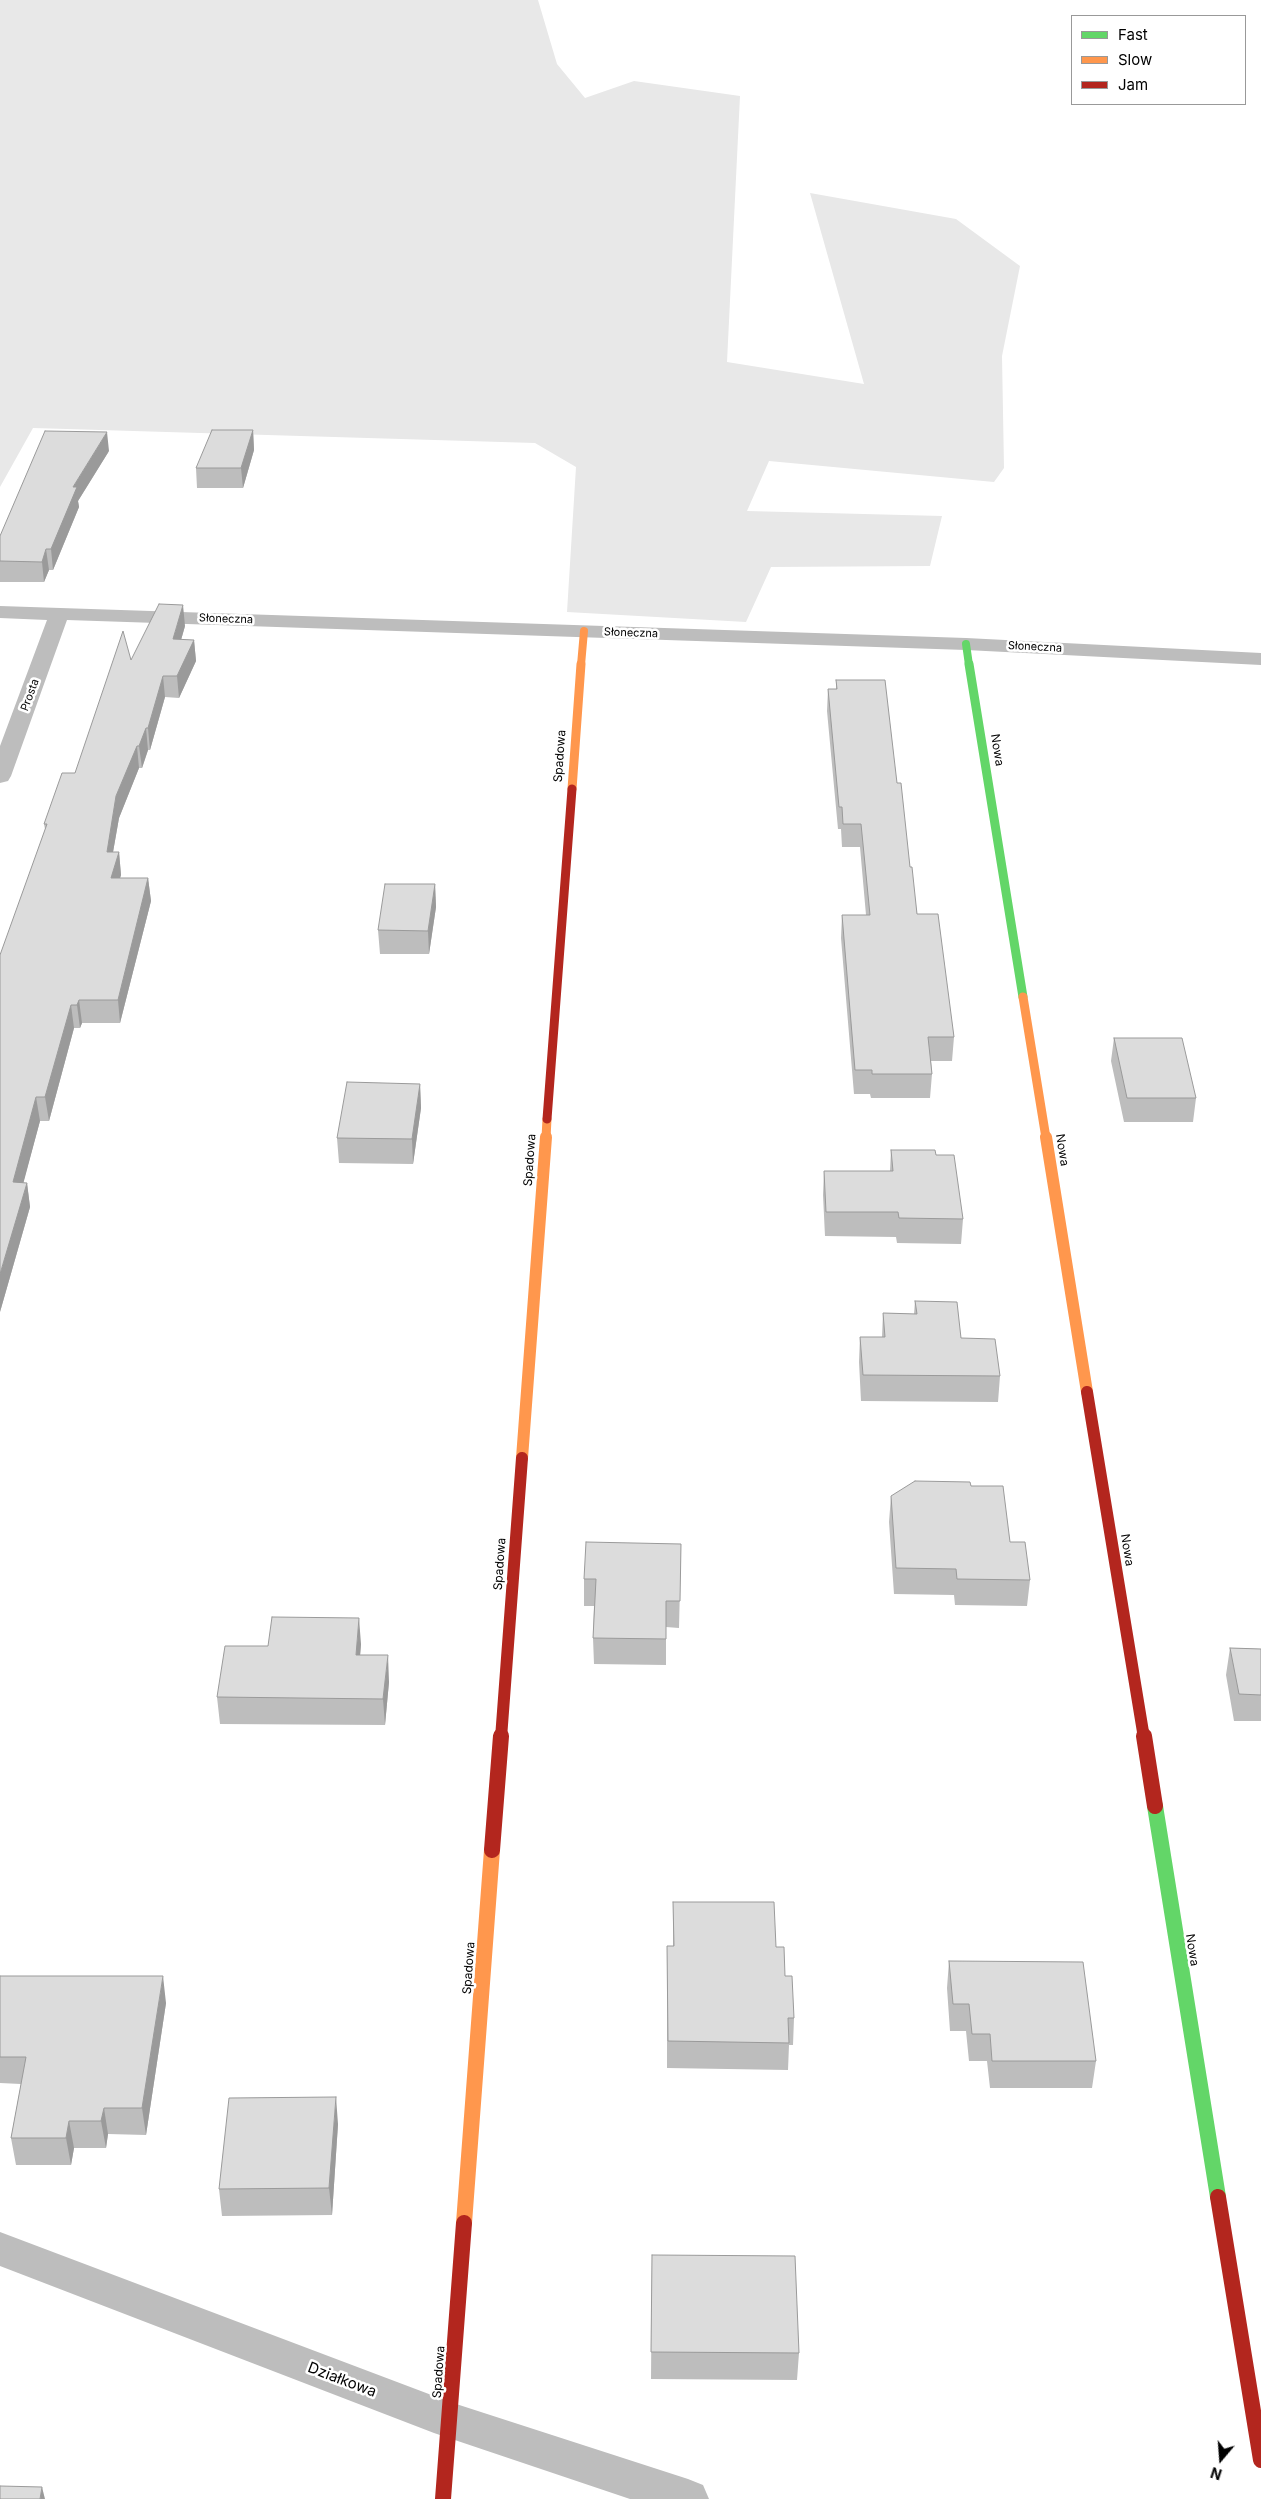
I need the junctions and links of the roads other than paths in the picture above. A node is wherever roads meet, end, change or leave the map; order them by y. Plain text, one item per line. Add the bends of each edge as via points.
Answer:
1 (0, 612) edge
2 (60, 614) junction
3 (584, 631) junction
4 (966, 644) junction
5 (1261, 659) edge
6 (0, 776) edge
7 (0, 2249) edge
8 (449, 2420) junction
9 (1261, 2460) edge
10 (443, 2499) edge
11 (688, 2499) edge

1 - 2 street, Słoneczna
2 - 3 street, Słoneczna
2 - 6 street, Prosta
3 - 4 street, Słoneczna
3 - 8 street, Spadowa
4 - 5 street, Słoneczna
4 - 9 street, Nowa
7 - 8 street, Działkowa
8 - 10 street, Spadowa
8 - 11 street, Działkowa

